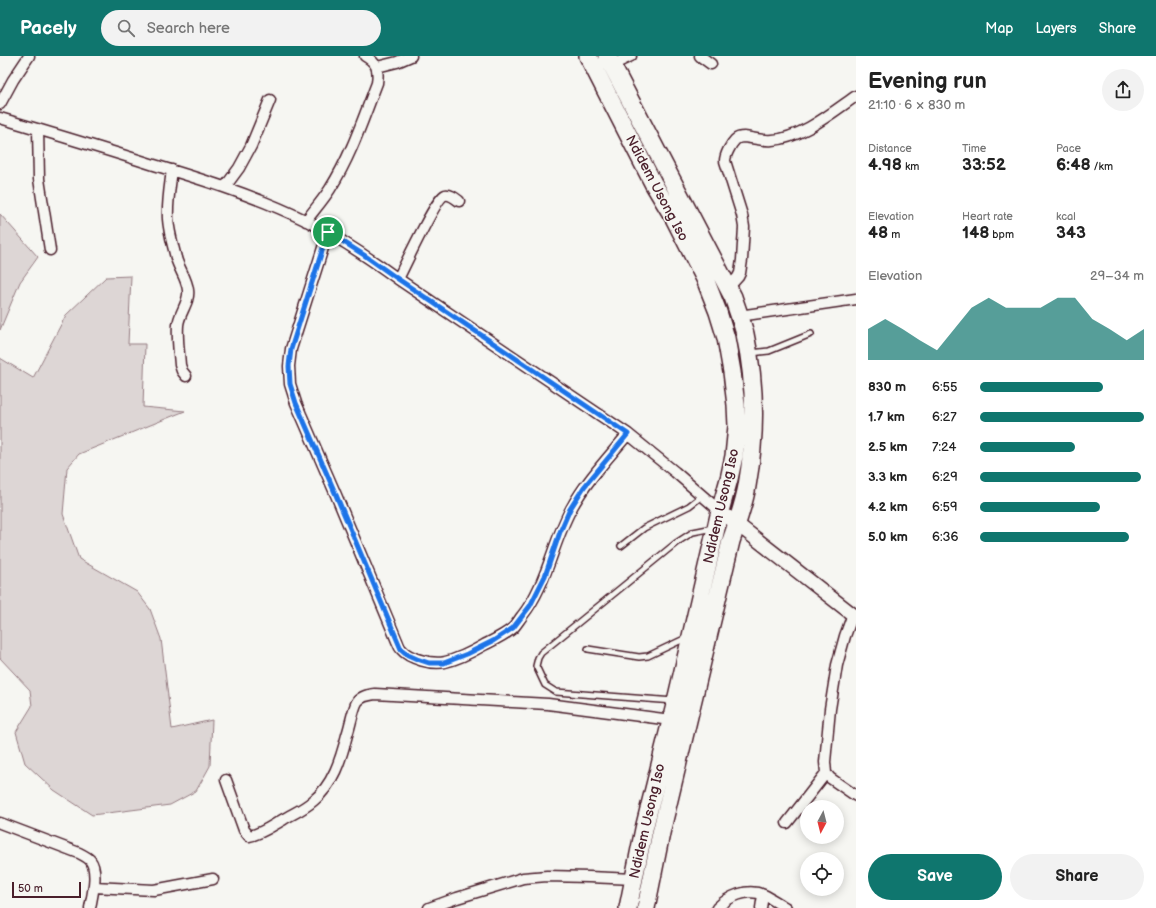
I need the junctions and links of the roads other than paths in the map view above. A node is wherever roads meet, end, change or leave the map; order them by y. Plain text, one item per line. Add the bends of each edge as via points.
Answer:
1 (28, 56) edge
2 (365, 56) edge
3 (411, 56) edge
4 (588, 56) edge
5 (631, 56) edge
6 (700, 56) edge
7 (610, 60) edge
8 (711, 64) dead end
9 (377, 67) junction
10 (856, 96) edge
11 (270, 100) dead end
12 (0, 104) edge
13 (0, 118) edge
14 (38, 129) junction
15 (172, 170) junction
16 (226, 187) junction
17 (459, 201) dead end
18 (306, 220) junction
19 (328, 232) junction
20 (50, 250) dead end
21 (398, 279) junction
22 (728, 288) junction
23 (856, 299) edge
24 (739, 316) junction
25 (811, 334) dead end
26 (748, 354) junction
27 (186, 376) dead end
28 (628, 434) junction
29 (702, 496) junction
30 (718, 519) junction
31 (737, 524) junction
32 (621, 546) dead end
33 (854, 616) edge
34 (691, 636) junction
35 (588, 649) dead end
36 (676, 701) junction
37 (671, 720) junction
38 (826, 773) junction
39 (226, 780) dead end
40 (856, 796) edge
41 (0, 823) edge
42 (787, 823) dead end
43 (213, 878) dead end
44 (634, 879) junction
45 (94, 887) junction
46 (763, 895) junction
47 (90, 908) edge
48 (429, 908) edge
49 (628, 908) edge
50 (646, 908) edge
51 (717, 908) edge
52 (761, 908) edge
53 (786, 908) edge

1 - 12 street
2 - 9 street
3 - 9 street
4 - 30 highway, Ndidem Usong Iso via 705,279 726,338 736,398 737,426 732,464
5 - 7 street
6 - 8 street
7 - 22 highway, Ndidem Usong Iso
9 - 18 street via 377,83 343,166 330,189
10 - 22 street via 814,125 784,138 772,140 740,137 735,140 725,161 744,227 740,273
11 - 16 street via 251,146
13 - 14 street
14 - 15 street
14 - 20 street via 38,179
15 - 16 street
15 - 27 street via 168,205 170,238 188,291 178,326 180,365
16 - 18 street
17 - 21 street via 451,196 442,197
18 - 19 street
19 - 21 street
19 - 28 street via 291,349 290,384 397,641 408,655 429,663 444,663 493,641 513,628 530,606 545,576 570,509 584,487
21 - 28 street
22 - 24 highway, Ndidem Usong Iso
23 - 24 street
24 - 26 highway, Ndidem Usong Iso
25 - 26 lane via 769,351
26 - 31 highway, Ndidem Usong Iso via 753,386 752,445 747,487
28 - 29 street
29 - 30 street
29 - 32 lane via 689,506 644,528
30 - 31 street
30 - 34 highway, Ndidem Usong Iso
30 - 36 lane via 676,543 541,653 536,666 545,685 556,692
31 - 33 street
31 - 50 highway, Ndidem Usong Iso via 661,833
33 - 38 street via 837,665 824,762
34 - 35 lane via 648,656 639,657
34 - 36 highway, Ndidem Usong Iso
36 - 37 highway, Ndidem Usong Iso
37 - 39 street via 548,704 367,695 356,703 334,776 313,801 296,813 257,835 249,836 244,830
37 - 44 highway, Ndidem Usong Iso
38 - 40 street
38 - 42 street
41 - 45 street via 89,859 94,873
43 - 45 street via 154,890
44 - 48 street via 589,876 523,878
44 - 49 highway, Ndidem Usong Iso
45 - 47 street
46 - 51 street via 745,893 734,896
46 - 52 street
46 - 53 street

